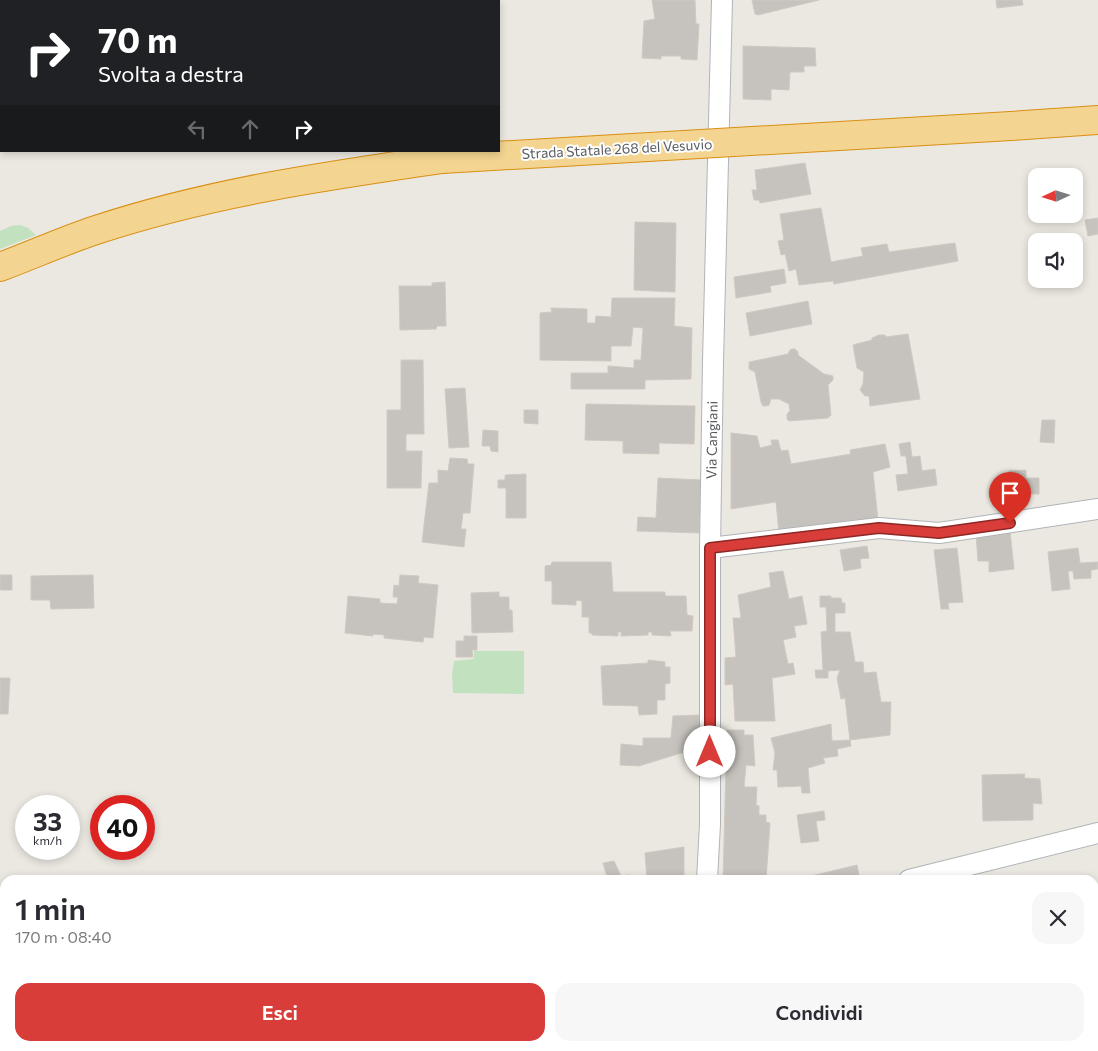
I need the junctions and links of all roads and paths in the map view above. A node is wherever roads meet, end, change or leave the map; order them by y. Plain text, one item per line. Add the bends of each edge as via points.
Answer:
1 (722, 0) edge
2 (1098, 120) edge
3 (0, 267) edge
4 (1098, 510) edge
5 (710, 548) junction
6 (1098, 833) edge
7 (707, 875) edge
8 (929, 875) edge

1 - 5 street, Via Cangiani
2 - 3 highway, Strada Statale 268 del Vesuvio, bridge via 442,160 260,187 171,208 95,230
4 - 5 street via 939,533 879,528
5 - 7 street, Via Cangiani
6 - 8 street

